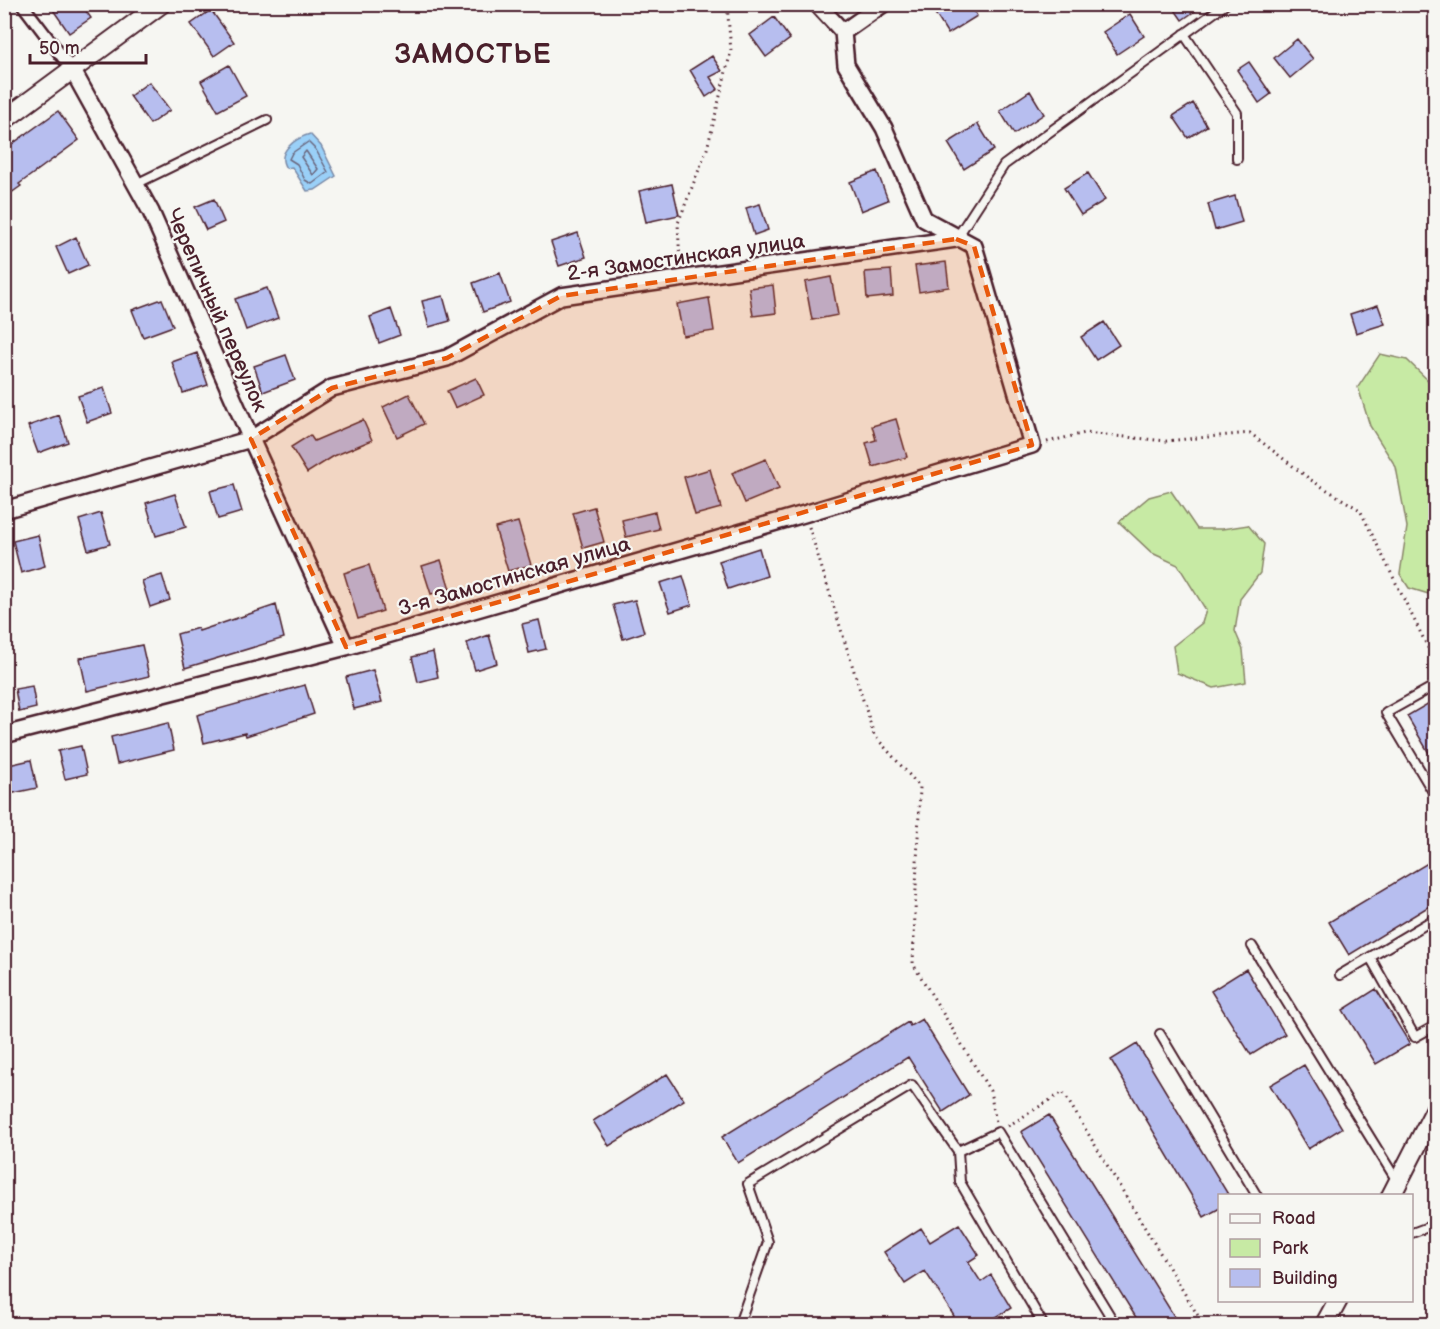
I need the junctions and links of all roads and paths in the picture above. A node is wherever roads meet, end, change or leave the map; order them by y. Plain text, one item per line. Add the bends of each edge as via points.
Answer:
1 (22, 4) edge
2 (161, 4) edge
3 (727, 4) edge
4 (817, 4) edge
5 (883, 4) edge
6 (1226, 4) edge
7 (843, 32) junction
8 (1184, 34) junction
9 (73, 71) junction
10 (4, 120) edge
11 (267, 120) dead end
12 (1237, 159) dead end
13 (136, 184) junction
14 (956, 239) junction
15 (681, 278) junction
16 (250, 439) junction
17 (1032, 445) junction
18 (4, 510) edge
19 (804, 514) junction
20 (346, 647) junction
21 (1436, 664) edge
22 (1436, 686) edge
23 (4, 735) edge
24 (1436, 797) edge
25 (1436, 918) edge
26 (1252, 946) dead end
27 (1370, 957) junction
28 (1340, 975) dead end
29 (1436, 1009) edge
30 (1160, 1034) dead end
31 (1436, 1108) edge
32 (998, 1132) junction
33 (958, 1151) junction
34 (1395, 1189) edge
35 (1256, 1194) edge
36 (1436, 1224) edge
37 (1413, 1233) edge
38 (1337, 1302) edge
39 (739, 1324) edge
40 (1043, 1324) edge
41 (1115, 1324) edge
42 (1203, 1324) edge
43 (1325, 1324) edge

1 - 9 street, Черепичный переулок
2 - 9 street
3 - 15 path via 731,51 707,149 678,223
4 - 7 street
5 - 7 street
6 - 8 lane
7 - 14 street via 846,66 884,128 924,219
8 - 12 lane via 1237,113
8 - 14 lane via 1004,165
9 - 10 street
9 - 13 street, Черепичный переулок
11 - 13 lane
13 - 16 street, Черепичный переулок
14 - 15 street, 2-я Замостинская улица
14 - 17 street via 974,246
15 - 16 street, 2-я Замостинская улица via 561,296 447,358 332,388
16 - 18 street, 2-я Замостинская улица
16 - 20 street, Черепичный переулок
17 - 19 street, 3-я Замостинская улица
17 - 21 path via 1085,433 1166,441 1250,433 1311,480 1360,510
19 - 20 street, 3-я Замостинская улица
19 - 32 path via 874,735 920,787 913,964 990,1091
20 - 23 street, 3-я Замостинская улица
22 - 24 lane via 1386,713
25 - 27 lane
26 - 34 lane
27 - 28 lane
27 - 29 lane via 1415,1037 1433,1027
30 - 35 lane
31 - 34 street
32 - 33 lane
32 - 41 lane
32 - 42 path via 1063,1092
33 - 39 lane via 912,1085 748,1184 768,1242
33 - 40 lane via 960,1182
36 - 37 lane
38 - 43 street

